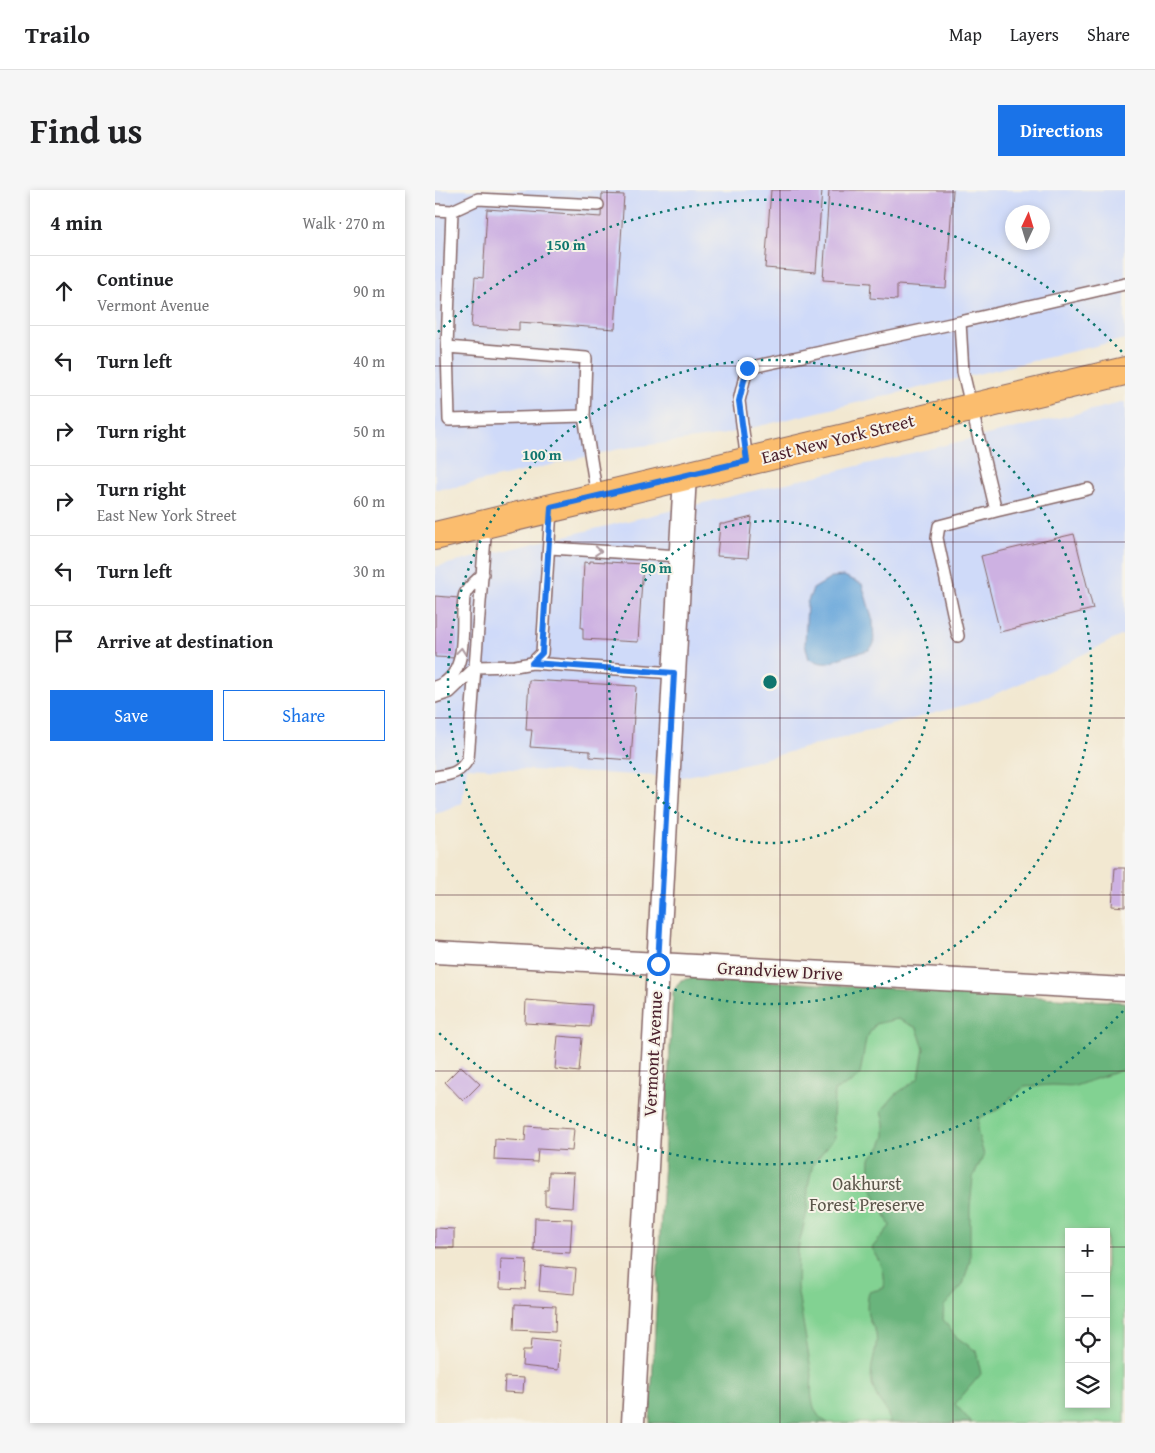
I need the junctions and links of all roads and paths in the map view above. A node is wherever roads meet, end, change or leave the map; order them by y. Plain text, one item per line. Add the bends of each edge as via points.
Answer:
1 (599, 205) dead end
2 (435, 210) edge
3 (452, 211) junction
4 (1125, 284) edge
5 (960, 322) junction
6 (447, 347) junction
7 (1125, 371) edge
8 (971, 407) junction
9 (584, 416) junction
10 (747, 461) junction
11 (685, 475) junction
12 (1088, 489) dead end
13 (597, 497) junction
14 (551, 507) junction
15 (996, 511) junction
16 (486, 524) junction
17 (443, 528) edge
18 (550, 548) junction
19 (680, 556) junction
20 (483, 574) junction
21 (958, 636) dead end
22 (532, 663) junction
23 (476, 667) junction
24 (674, 673) junction
25 (435, 688) edge
26 (435, 697) edge
27 (435, 777) edge
28 (435, 952) edge
29 (658, 964) junction
30 (1125, 989) edge
31 (633, 1423) edge

1 - 3 lane via 478,200
2 - 3 lane
3 - 6 lane
4 - 5 lane
5 - 8 lane via 963,372
5 - 10 lane via 747,368 739,401
6 - 9 lane via 586,358
6 - 9 lane via 449,420
7 - 8 main road, East New York Street
8 - 10 main road, East New York Street
8 - 15 lane
9 - 13 lane
10 - 11 main road, East New York Street
11 - 13 main road, East New York Street
11 - 19 street, Vermont Avenue
12 - 15 lane
13 - 14 main road, East New York Street
14 - 16 main road, East New York Street
14 - 18 lane
15 - 21 lane via 939,526 937,538
16 - 17 main road, East New York Street
16 - 20 lane
18 -> 19 lane
18 - 22 lane via 542,653
19 - 24 street, Vermont Avenue
20 - 23 lane
25 -> 20 lane via 451,680 457,670 461,656 464,594
22 - 23 lane
22 - 24 lane
23 - 26 lane via 450,692
23 - 27 lane via 468,759 462,769
24 - 29 street, Vermont Avenue
28 - 29 street, Grandview Drive
29 - 30 street, Grandview Drive
29 - 31 street, Vermont Avenue

